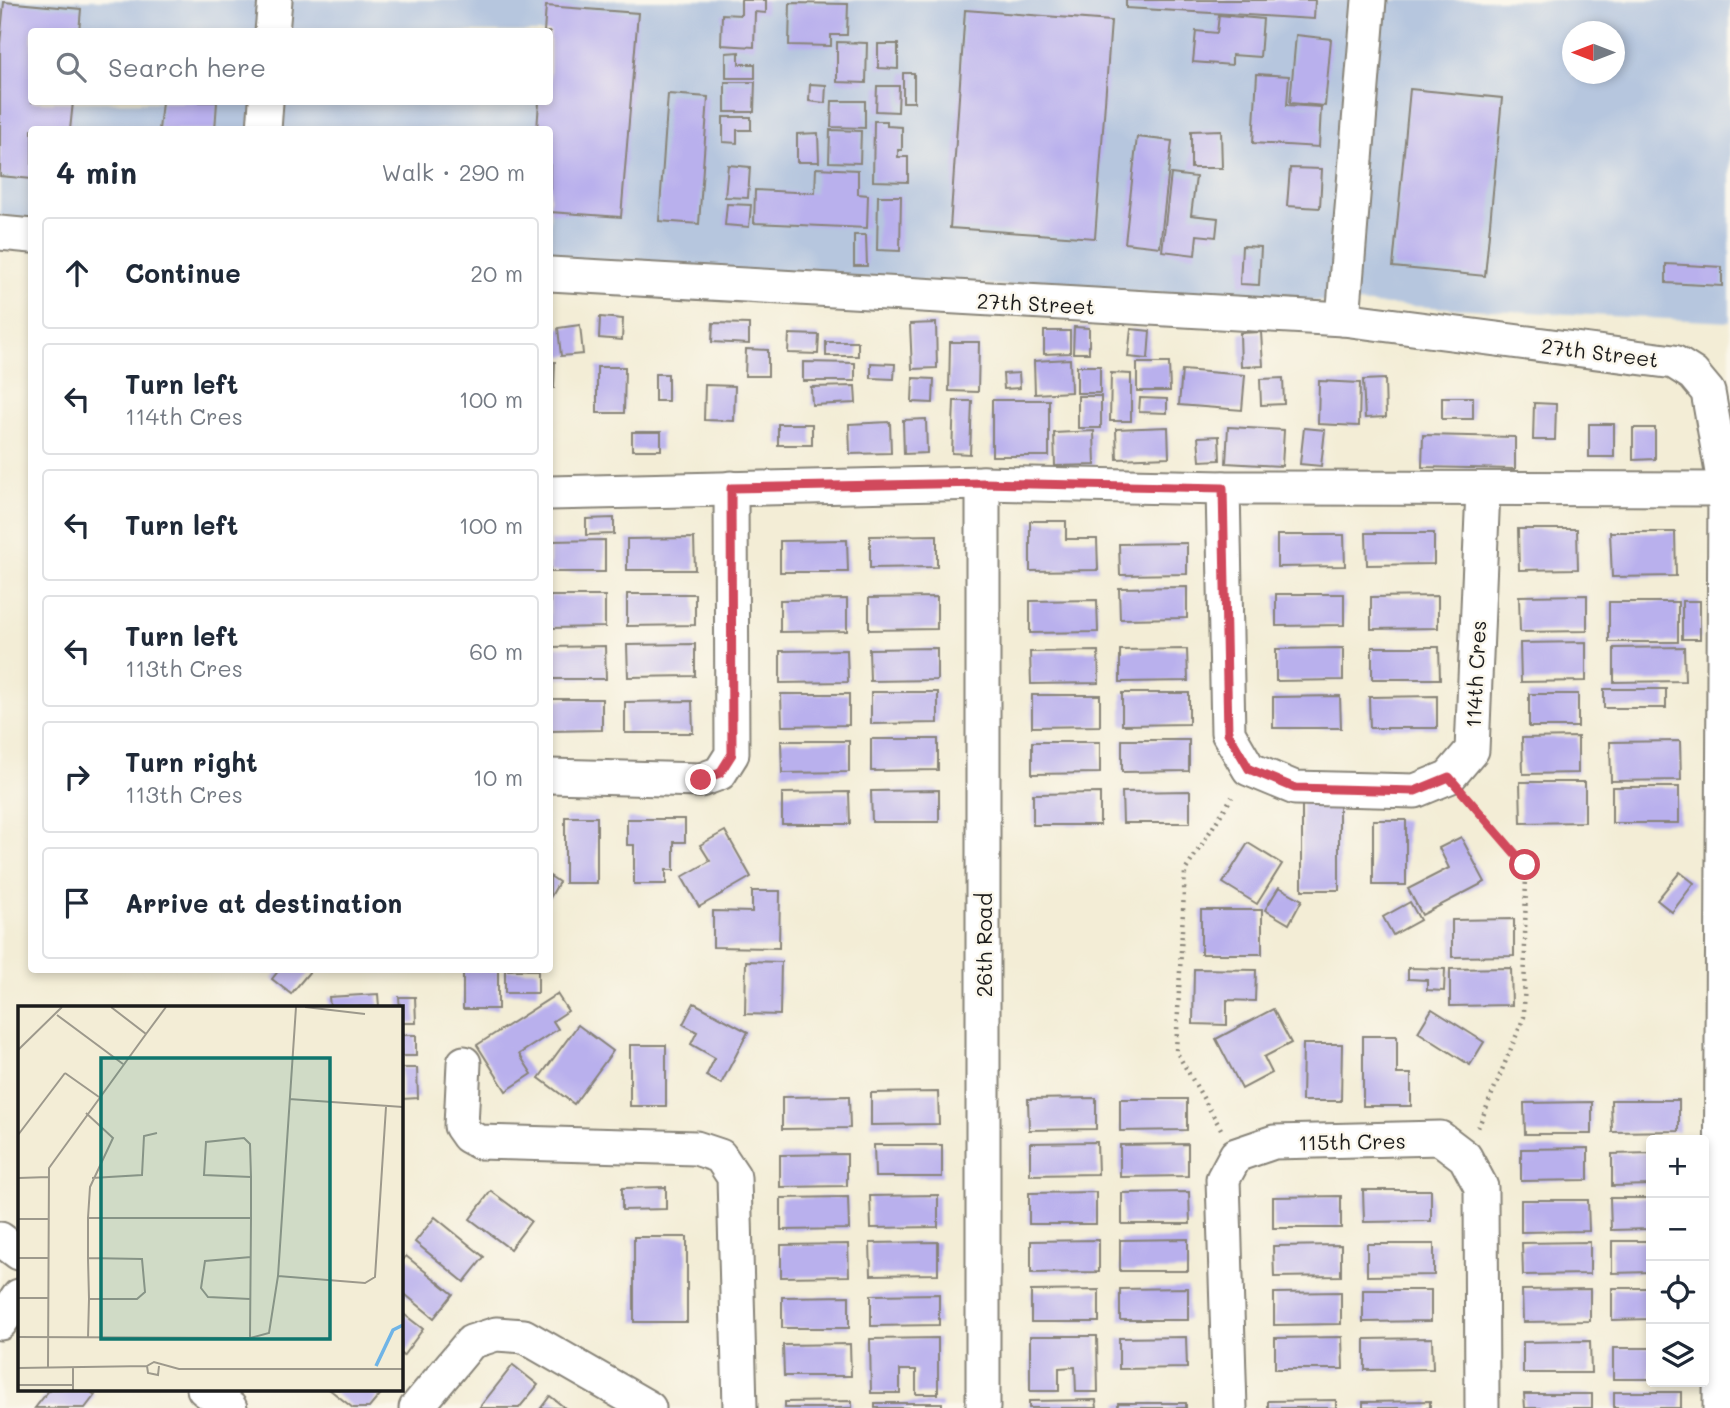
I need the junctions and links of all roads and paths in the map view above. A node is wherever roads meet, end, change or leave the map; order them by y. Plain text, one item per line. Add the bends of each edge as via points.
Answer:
1 (275, 0) edge
2 (1369, 0) edge
3 (272, 28) edge
4 (267, 105) edge
5 (264, 126) edge
6 (0, 233) edge
7 (28, 236) edge
8 (553, 274) edge
9 (1343, 319) junction
10 (983, 483) junction
11 (731, 488) junction
12 (1223, 488) junction
13 (1725, 489) junction
14 (1483, 490) junction
15 (553, 493) edge
16 (1249, 769) junction
17 (553, 776) edge
18 (1449, 777) junction
19 (464, 1063) dead end
20 (1236, 1156) junction
21 (1465, 1157) junction
22 (0, 1239) edge
23 (18, 1252) edge
24 (18, 1297) edge
25 (0, 1323) edge
26 (205, 1390) edge
27 (230, 1408) edge
28 (416, 1408) edge
29 (649, 1408) edge
30 (740, 1408) edge
31 (983, 1408) edge
32 (1230, 1408) edge
33 (1482, 1408) edge
34 (1720, 1408) edge

1 - 3 street
2 - 9 street
4 - 5 street
6 - 7 street
8 - 9 street, 27th Street
9 - 13 street, 27th Street via 1674,362 1693,374 1708,393
10 - 11 street
10 - 12 street
10 - 31 street, 26th Road
11 - 15 street
11 - 17 street via 732,754 720,773 701,780
12 - 14 street
12 - 16 street via 1228,733
13 - 14 street
13 - 34 street, 27th Street
14 - 18 street, 114th Cres via 1472,750
16 - 18 street, 114th Cres via 1295,788 1415,791
16 - 20 path via 1185,871 1176,1051
18 - 21 path via 1525,865 1524,1017
19 - 30 street via 461,1126 479,1142 696,1149 720,1156 734,1177
20 - 21 street, 115th Cres via 1274,1142 1440,1138
20 - 32 street via 1223,1179
21 - 33 street via 1480,1186
22 - 23 street
24 - 25 street
26 - 27 street
28 - 29 street via 471,1342 496,1334 524,1336

